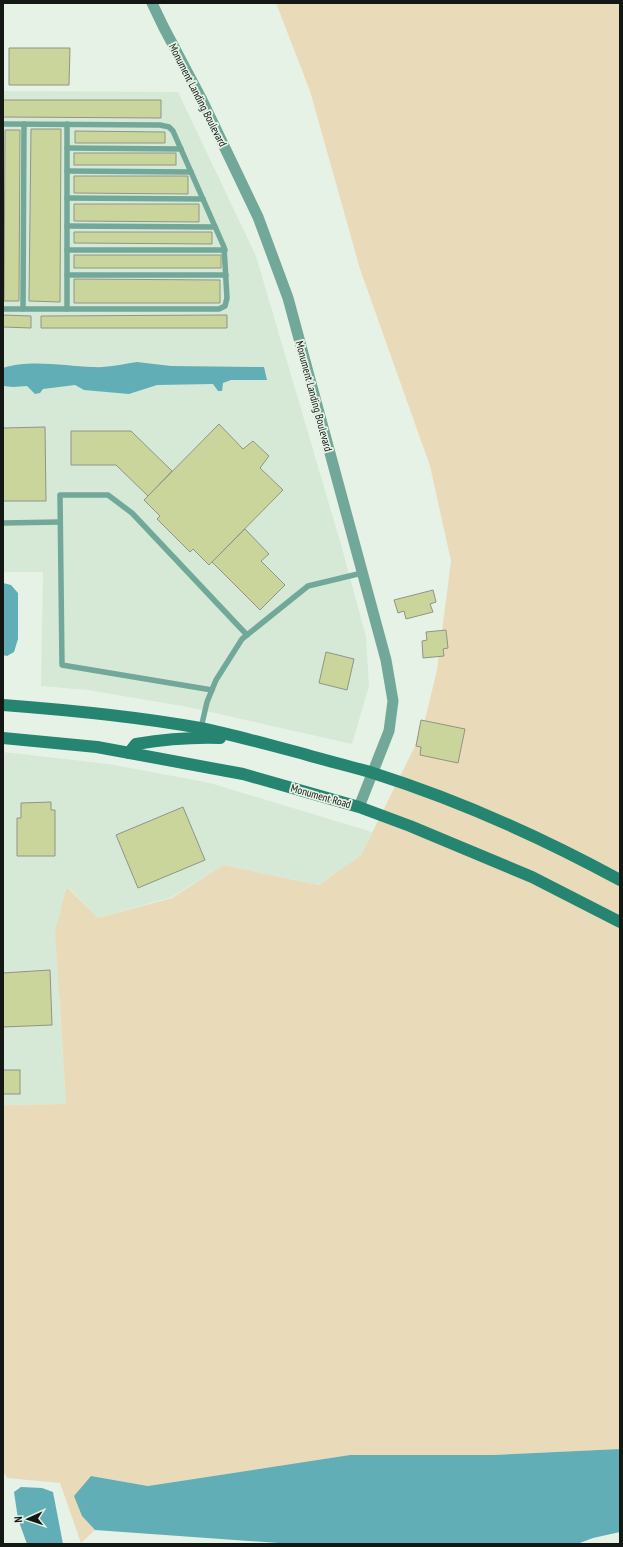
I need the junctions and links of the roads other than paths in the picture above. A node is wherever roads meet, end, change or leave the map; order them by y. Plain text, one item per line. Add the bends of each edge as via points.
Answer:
1 (152, 3) edge
2 (3, 124) edge
3 (24, 124) junction
4 (67, 124) junction
5 (67, 148) junction
6 (181, 149) junction
7 (67, 171) junction
8 (191, 172) junction
9 (67, 198) junction
10 (203, 199) junction
11 (67, 226) junction
12 (215, 227) junction
13 (67, 250) junction
14 (224, 250) junction
15 (67, 275) junction
16 (226, 275) junction
17 (3, 309) edge
18 (23, 309) junction
19 (67, 309) junction
20 (60, 522) junction
21 (3, 523) edge
22 (362, 573) junction
23 (246, 635) junction
24 (212, 690) junction
25 (3, 696) edge
26 (3, 705) edge
27 (37, 708) junction
28 (201, 728) junction
29 (3, 738) edge
30 (251, 740) junction
31 (129, 753) junction
32 (372, 773) junction
33 (359, 807) junction
34 (620, 880) edge
35 (620, 922) edge

1 - 22 street, Monument Landing Boulevard via 258,217 288,298
2 - 3 lane
3 - 4 lane
3 - 18 lane
4 - 5 lane
4 - 6 lane via 166,125 173,131
5 - 6 lane
5 - 7 lane
6 - 8 lane
7 - 8 lane
7 - 9 lane
8 - 10 lane
9 - 10 lane
9 - 11 lane
10 - 12 lane
11 - 12 lane
11 - 13 lane
12 - 14 lane
13 - 14 lane
13 - 15 lane
14 - 16 lane
15 - 16 lane
15 - 19 lane
16 - 19 lane via 227,304 222,308
17 - 18 lane
18 - 19 lane
20 - 21 lane
20 - 23 lane via 60,495 108,495 132,513
20 - 24 lane via 62,665
22 - 23 lane via 308,586
22 - 32 street, Monument Landing Boulevard via 386,660 393,701 389,731
23 - 24 lane
24 - 28 lane
25 - 27 main road
26 - 27 main road
27 - 28 main road via 128,716
28 - 30 main road
29 - 31 main road, Monument Road via 65,743
30 - 31 main road via 174,738 136,744
30 - 32 main road
31 - 33 main road, Monument Road via 243,774
32 - 33 street, Monument Landing Boulevard
32 - 34 main road via 485,816 547,843
33 - 35 main road, Monument Road via 532,877

